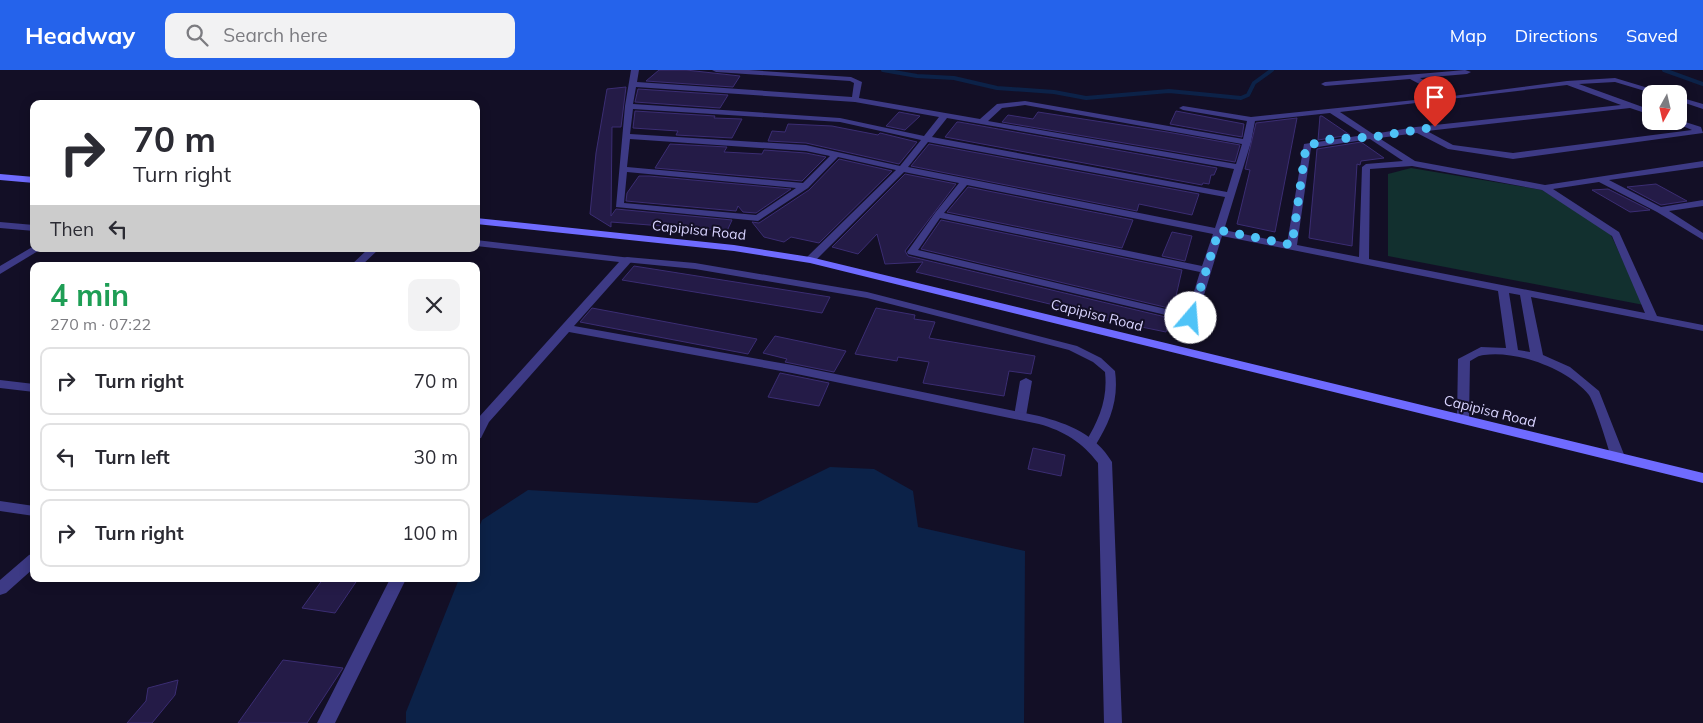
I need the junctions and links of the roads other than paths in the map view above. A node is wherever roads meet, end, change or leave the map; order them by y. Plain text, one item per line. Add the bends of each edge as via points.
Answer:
1 (635, 70) edge
2 (716, 70) edge
3 (1467, 72) dead end
4 (1412, 77) junction
5 (1567, 83) junction
6 (632, 84) junction
7 (1325, 84) dead end
8 (1642, 88) edge
9 (1452, 98) junction
10 (855, 100) junction
11 (1688, 102) edge
12 (629, 106) junction
13 (1629, 106) junction
14 (1703, 107) edge
15 (1183, 108) dead end
16 (1331, 110) junction
17 (1642, 110) edge
18 (944, 116) junction
19 (1251, 119) junction
20 (982, 122) junction
21 (1688, 126) edge
22 (1416, 129) junction
23 (1702, 131) edge
24 (626, 136) junction
25 (1373, 137) junction
26 (927, 139) junction
27 (1247, 142) junction
28 (837, 154) junction
29 (1412, 163) junction
30 (1703, 164) edge
31 (904, 167) junction
32 (1239, 167) junction
33 (623, 169) junction
34 (0, 177) edge
35 (1600, 179) junction
36 (30, 180) edge
37 (965, 182) junction
38 (805, 186) junction
39 (1544, 188) junction
40 (1230, 195) junction
41 (1703, 203) edge
42 (1660, 210) junction
43 (938, 215) junction
44 (480, 221) edge
45 (0, 225) edge
46 (30, 228) edge
47 (1219, 230) junction
48 (1703, 237) edge
49 (480, 243) edge
50 (1292, 245) junction
51 (30, 252) edge
52 (370, 252) edge
53 (1364, 259) junction
54 (627, 260) junction
55 (810, 260) junction
56 (359, 262) edge
57 (1206, 270) junction
58 (0, 271) edge
59 (1503, 288) junction
60 (1525, 292) junction
61 (1652, 317) junction
62 (567, 328) junction
63 (1703, 328) edge
64 (1512, 352) junction
65 (1537, 357) junction
66 (1026, 381) dead end
67 (0, 384) edge
68 (30, 388) edge
69 (1020, 416) junction
70 (1463, 420) junction
71 (480, 428) edge
72 (1091, 443) junction
73 (1618, 457) junction
74 (1703, 478) edge
75 (0, 506) edge
76 (30, 510) edge
77 (30, 563) edge
78 (396, 582) edge
79 (0, 589) edge
80 (326, 723) edge
81 (1113, 723) edge

1 - 6 street
2 - 10 street via 856,80
3 - 4 street
4 - 7 street
4 - 9 street
5 - 8 street via 1615,80
5 - 9 street
5 - 13 street
6 - 10 street
6 - 12 street
9 - 16 street
10 - 18 street
11 - 14 street
12 - 24 street
12 - 26 street via 840,120
13 - 17 street
13 - 22 street
15 - 19 street
16 - 19 street
16 - 25 street
18 - 20 street
18 - 26 street
19 - 27 street
20 - 27 street via 1000,106 1025,103
20 - 32 street
21 - 23 street
22 - 23 street via 1452,147 1513,156
22 - 25 street
24 - 28 street via 806,148
24 - 33 street
25 - 29 street
25 - 50 street via 1331,139 1306,146
26 - 31 street
26 - 40 street
27 - 32 street
28 - 31 street
28 - 38 street
29 - 39 street
29 - 53 street via 1366,167
30 - 35 street
31 - 37 street
31 - 55 street
32 - 40 street
33 - 38 street
33 - 38 street via 619,205 758,218
34 - 36 main road
35 - 39 street
35 - 42 street
37 - 43 street
37 - 47 street
39 - 61 street via 1616,234
40 - 47 street
41 - 42 street
42 - 48 street
43 - 57 street
43 - 57 street via 912,252 1191,318
44 - 55 main road, Capipisa Road via 734,248
45 - 46 street
47 - 50 street
47 - 57 street
49 - 54 street
50 - 53 street
51 - 58 street
52 - 56 street
53 - 59 street
54 - 62 street
54 - 72 lane via 695,266 867,295 1072,348 1097,360 1110,371 1111,398 1102,427
55 - 70 main road, Capipisa Road
59 - 60 street
59 - 64 street
60 - 61 street
60 - 65 street
61 - 63 street
62 - 69 street via 792,368
62 - 71 street
64 - 65 street
64 - 70 street via 1481,351 1464,360
65 - 73 street via 1566,370 1595,394
66 - 69 lane
67 - 68 street
69 - 72 street via 1070,428
70 - 73 main road, Capipisa Road
72 - 81 street via 1105,462
73 - 74 main road, Capipisa Road
75 - 76 street
77 - 79 street
78 - 80 street

